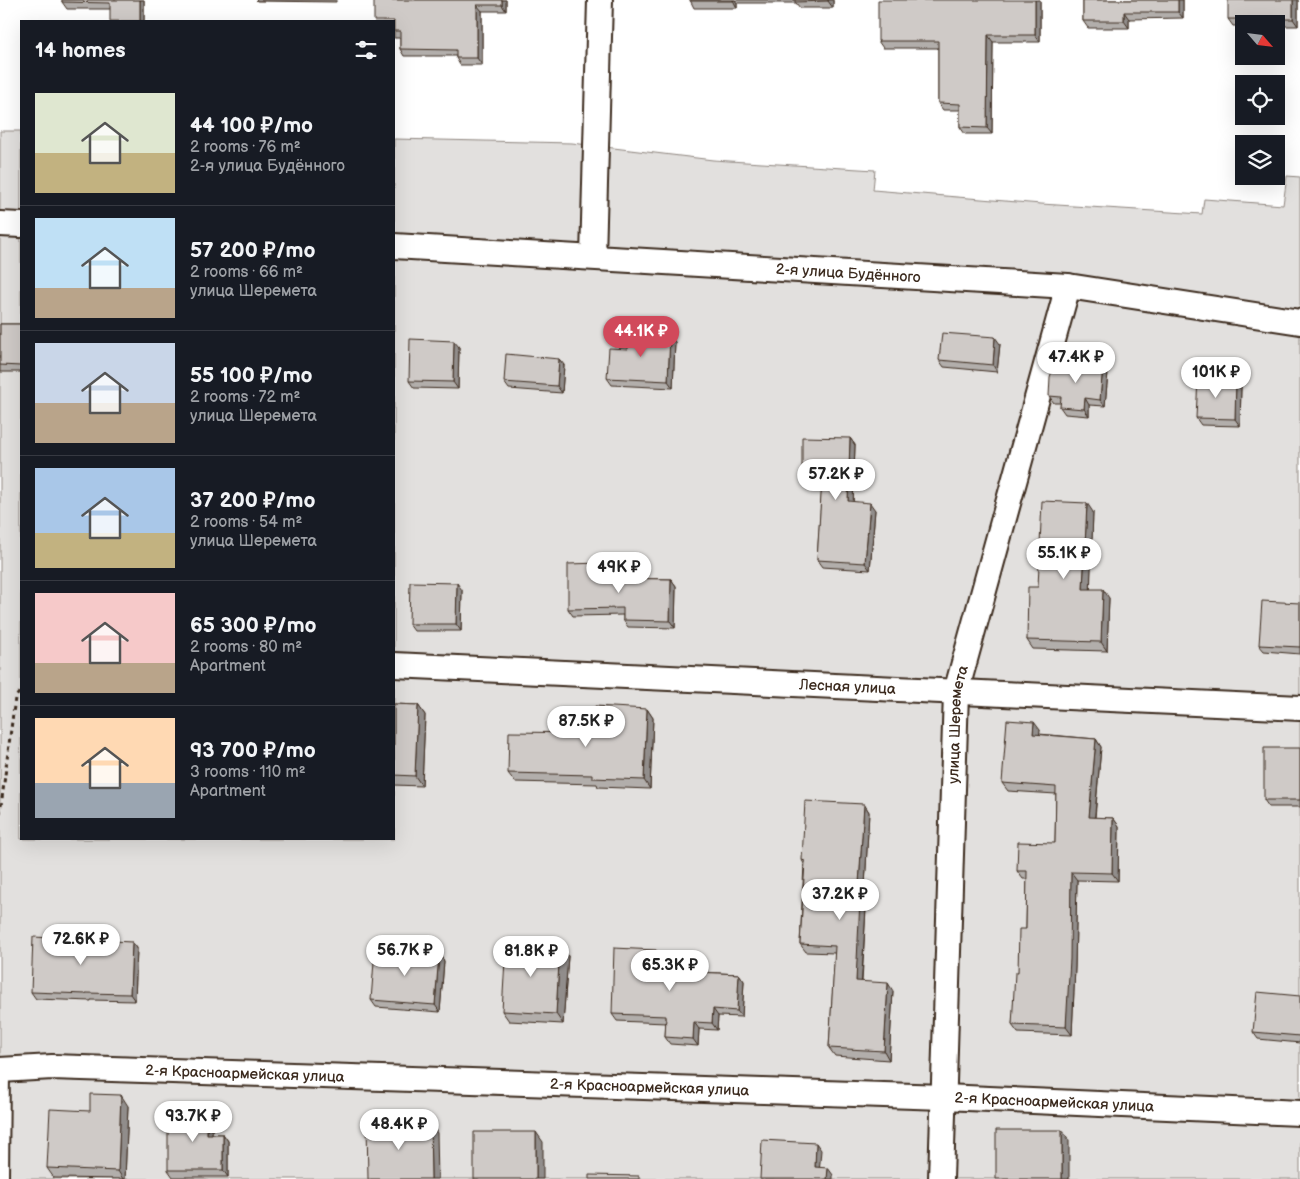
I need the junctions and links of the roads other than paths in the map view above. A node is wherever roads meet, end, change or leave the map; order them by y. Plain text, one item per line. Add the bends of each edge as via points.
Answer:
1 (600, 0) edge
2 (0, 224) edge
3 (20, 225) edge
4 (395, 246) edge
5 (593, 257) junction
6 (1068, 286) junction
7 (1300, 322) edge
8 (395, 665) edge
9 (956, 692) junction
10 (1300, 708) edge
11 (2, 1070) edge
12 (944, 1097) junction
13 (1300, 1113) edge
14 (2, 1179) edge
15 (941, 1179) edge

1 - 5 street
2 - 3 street
4 - 5 street, 2-я улица Будённого
5 - 6 street, 2-я улица Будённого
6 - 7 street, 2-я улица Будённого
6 - 9 street, улица Шеремета
8 - 9 street, Лесная улица
9 - 10 street, Лесная улица
9 - 12 street, улица Шеремета
11 - 12 street, 2-я Красноармейская улица via 52,1066
11 - 14 lane
12 - 13 street, 2-я Красноармейская улица
12 - 15 street, улица Шеремета

